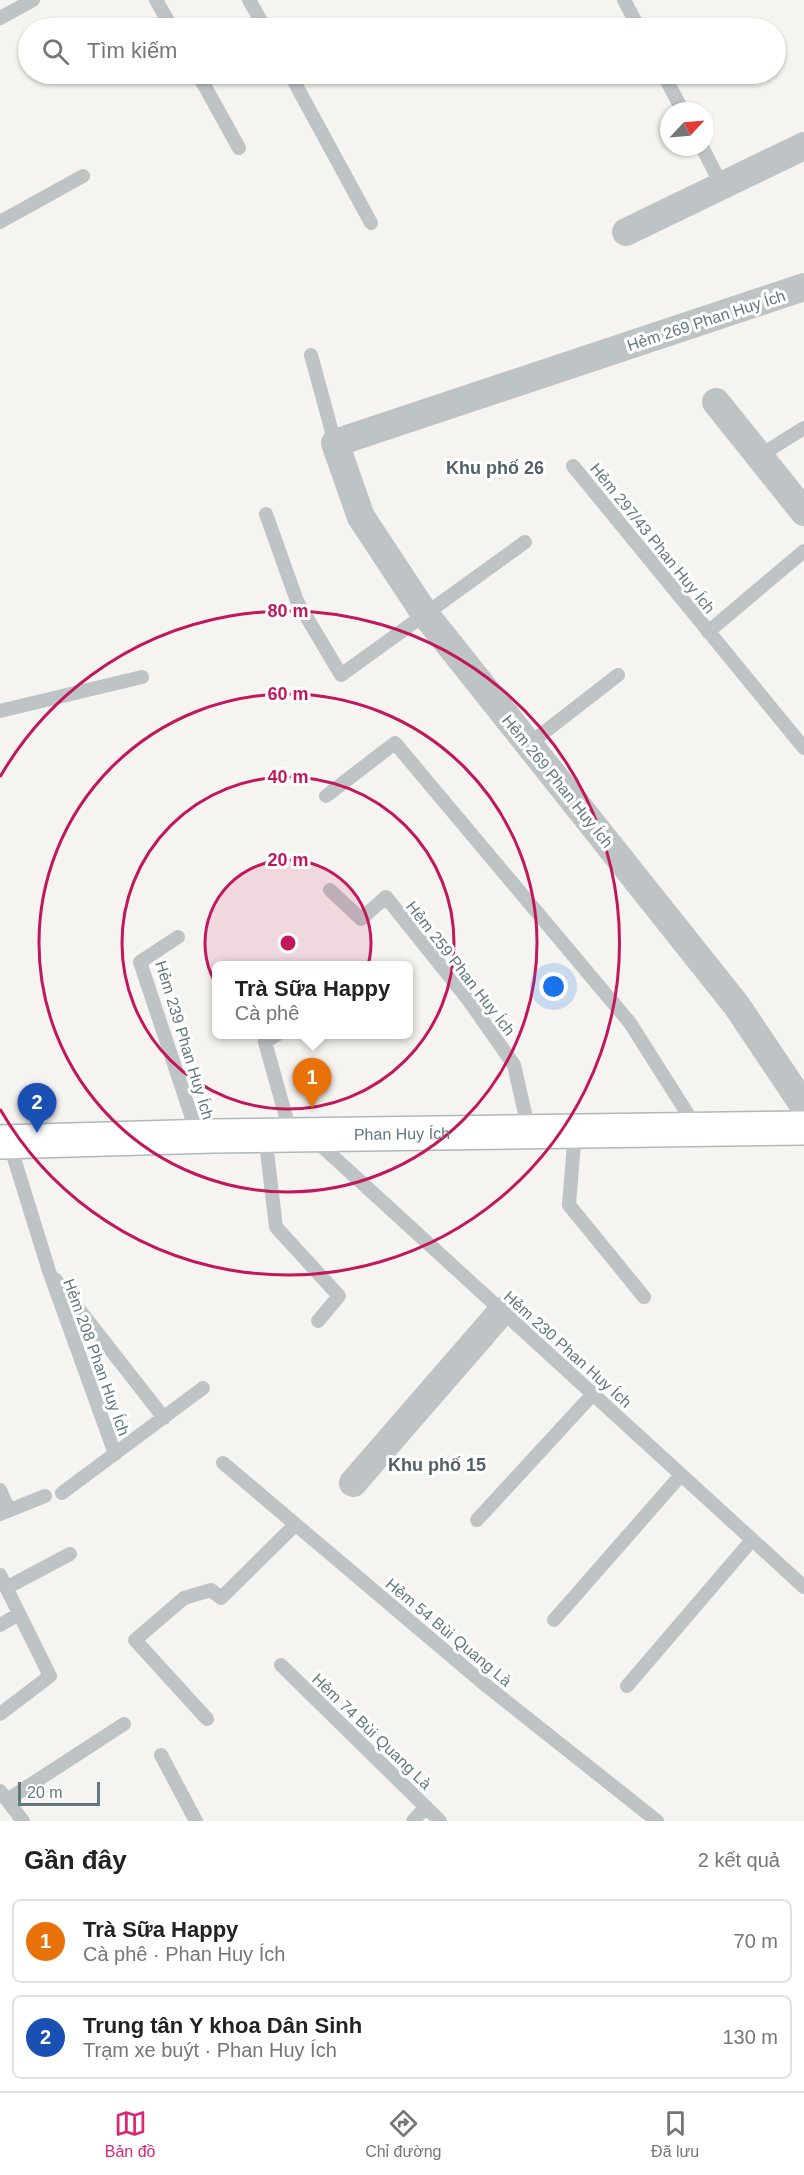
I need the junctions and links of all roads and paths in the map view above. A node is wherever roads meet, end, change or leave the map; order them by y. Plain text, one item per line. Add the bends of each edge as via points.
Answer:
1 (33, 0) edge
2 (156, 0) edge
3 (249, 0) edge
4 (624, 0) edge
5 (0, 18) edge
6 (166, 18) edge
7 (259, 18) edge
8 (634, 18) edge
9 (204, 84) edge
10 (295, 84) edge
11 (668, 84) edge
12 (678, 102) edge
13 (804, 146) edge
14 (239, 148) dead end
15 (707, 156) edge
16 (83, 177) dead end
17 (722, 186) junction
18 (0, 222) edge
19 (371, 223) dead end
20 (626, 232) dead end
21 (804, 287) edge
22 (310, 355) dead end
23 (716, 402) dead end
24 (804, 428) edge
25 (335, 442) junction
26 (759, 456) junction
27 (573, 466) dead end
28 (804, 512) edge
29 (266, 514) dead end
30 (525, 542) dead end
31 (804, 551) edge
32 (425, 614) junction
33 (708, 632) junction
34 (618, 675) dead end
35 (142, 677) dead end
36 (0, 711) edge
37 (529, 744) junction
38 (804, 748) edge
39 (326, 796) dead end
40 (330, 890) dead end
41 (178, 936) dead end
42 (271, 1039) edge
43 (804, 1106) edge
44 (804, 1128) edge
45 (697, 1129) junction
46 (574, 1130) junction
47 (529, 1131) junction
48 (288, 1135) junction
49 (198, 1136) junction
50 (4, 1142) edge
51 (49, 1271) junction
52 (644, 1297) dead end
53 (502, 1311) junction
54 (318, 1321) dead end
55 (203, 1388) dead end
56 (593, 1394) junction
57 (164, 1418) junction
58 (115, 1454) junction
59 (223, 1463) dead end
60 (681, 1475) junction
61 (352, 1483) dead end
62 (0, 1490) edge
63 (62, 1493) dead end
64 (45, 1496) dead end
65 (4, 1512) edge
66 (477, 1520) dead end
67 (295, 1525) junction
68 (752, 1540) junction
69 (69, 1554) dead end
70 (3, 1582) edge
71 (804, 1587) edge
72 (19, 1614) junction
73 (554, 1620) dead end
74 (0, 1625) edge
75 (281, 1665) dead end
76 (627, 1686) dead end
77 (0, 1714) edge
78 (207, 1719) dead end
79 (124, 1724) dead end
80 (161, 1755) dead end
81 (3, 1795) edge
82 (426, 1807) junction
83 (23, 1821) edge
84 (196, 1821) edge
85 (413, 1821) edge
86 (440, 1821) edge
87 (657, 1821) edge

1 - 5 lane
2 - 6 lane
3 - 7 lane
4 - 8 lane
9 - 14 lane
10 - 19 lane
11 - 12 lane
13 - 17 street
15 - 17 lane
16 - 18 lane
17 - 20 street
21 - 25 street, Hẻm 269 Phan Huy Ích
22 - 25 lane, Hẻm 269 Phan Huy Ích
23 - 26 street
24 - 26 lane
25 - 32 street, Hẻm 269 Phan Huy Ích via 361,517
26 - 28 street
27 - 33 lane, Hẻm 297/43 Phan Huy Ích
29 - 32 lane via 297,601 341,675
30 - 32 lane
31 - 33 lane, Hẻm 297/43 Phan Huy Ích
32 - 37 street, Hẻm 269 Phan Huy Ích
33 - 38 lane, Hẻm 297/43 Phan Huy Ích
34 - 37 lane
35 - 36 lane
37 - 43 street, Hẻm 269 Phan Huy Ích via 737,1006
39 - 45 lane via 394,743 630,1023
40 - 47 lane, Hẻm 259 Phan Huy Ích via 361,919 386,897 467,998 514,1065
41 - 49 lane, Hẻm 239 Phan Huy Ích via 140,962
42 - 48 lane via 265,1042
44 - 45 main road, Phan Huy Ích
45 - 46 main road, Phan Huy Ích
46 - 47 main road, Phan Huy Ích
46 - 52 lane via 568,1205
47 - 48 main road, Phan Huy Ích
48 - 49 main road, Phan Huy Ích
48 - 53 lane, Hẻm 230 Phan Huy Ích
48 - 54 lane via 276,1227 339,1296
49 - 50 main road, Phan Huy Ích
50 - 51 lane, Hẻm 208 Phan Huy Ích
51 - 57 lane, Hẻm 208 Phan Huy Ích
51 - 58 lane, Hẻm 208 Phan Huy Ích
53 - 56 lane, Hẻm 230 Phan Huy Ích
53 - 61 street
55 - 57 lane, Hẻm 208 Phan Huy Ích
56 - 60 lane, Hẻm 230 Phan Huy Ích
56 - 66 lane
57 - 58 lane, Hẻm 208 Phan Huy Ích
58 - 63 lane, Hẻm 208 Phan Huy Ích
59 - 67 lane, Hẻm 54 Bùi Quang Là
60 - 68 lane, Hẻm 230 Phan Huy Ích
60 - 73 lane
62 - 65 lane
64 - 65 lane
67 - 78 lane via 221,1598 211,1590 184,1598 135,1640
67 - 87 lane, Hẻm 54 Bùi Quang Là via 483,1683
68 - 71 lane, Hẻm 230 Phan Huy Ích
68 - 76 lane
69 - 70 lane
70 - 72 lane
72 - 74 lane
72 - 77 lane via 50,1676
75 - 82 lane, Hẻm 74 Bùi Quang Là
79 - 81 lane
80 - 84 lane
81 - 83 lane
82 - 85 lane
82 - 86 lane, Hẻm 74 Bùi Quang Là

